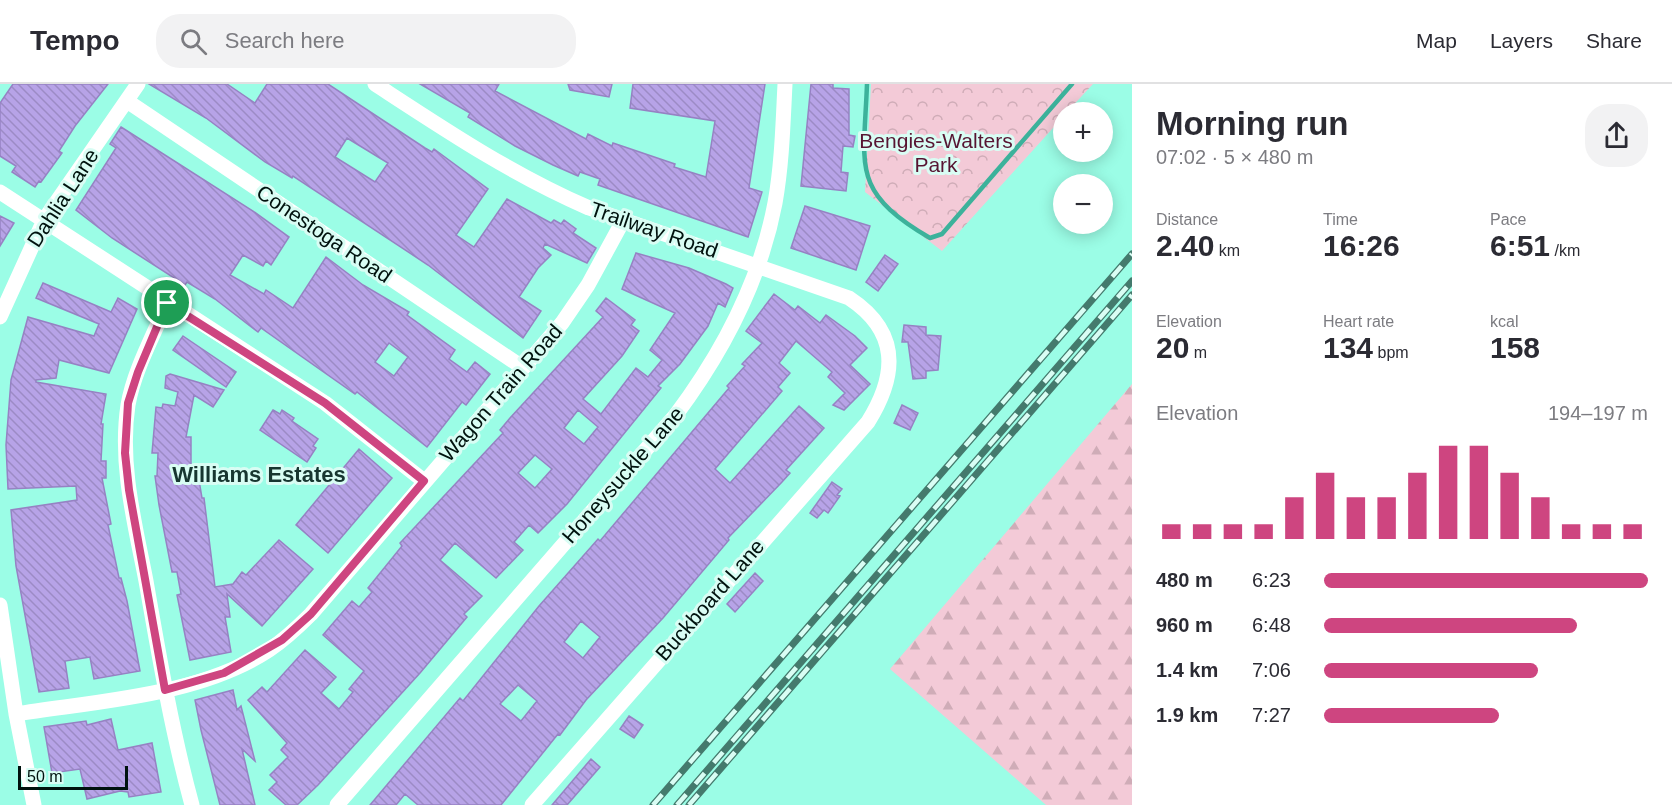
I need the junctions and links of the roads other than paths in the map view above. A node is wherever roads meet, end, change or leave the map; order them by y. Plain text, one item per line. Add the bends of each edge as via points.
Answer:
1 (138, 84) edge
2 (375, 84) edge
3 (784, 84) edge
4 (127, 101) junction
5 (0, 192) edge
6 (624, 219) junction
7 (44, 220) junction
8 (759, 267) junction
9 (167, 303) junction
10 (0, 318) edge
11 (522, 368) junction
12 (884, 392) joint
13 (424, 481) junction
14 (0, 605) edge
15 (165, 690) junction
16 (16, 714) junction
17 (34, 805) edge
18 (192, 805) edge
19 (337, 805) edge
20 (532, 805) edge

1 - 4 street, Dahlia Lane
2 - 6 street, Trailway Road via 512,172 590,208
3 - 8 street, Honeysuckle Lane via 779,177
4 - 7 street, Dahlia Lane
4 - 11 street, Conestoga Road
5 - 7 street
6 - 8 street, Trailway Road
6 - 11 street, Wagon Train Road via 575,306
7 - 9 street
7 - 10 street, Dahlia Lane
8 - 12 street, Trailway Road via 849,298 872,317 887,339 889,351
8 - 19 street, Honeysuckle Lane via 727,339 675,416
9 - 13 street via 325,403
9 - 15 street via 128,403 125,453
11 - 13 street, Wagon Train Road
12 - 20 street, Buckboard Lane via 868,422
13 - 15 street, Wagon Train Road via 317,606 282,640 224,673
14 - 16 street
15 - 16 street, Wagon Train Road
15 - 18 street
16 - 17 street

